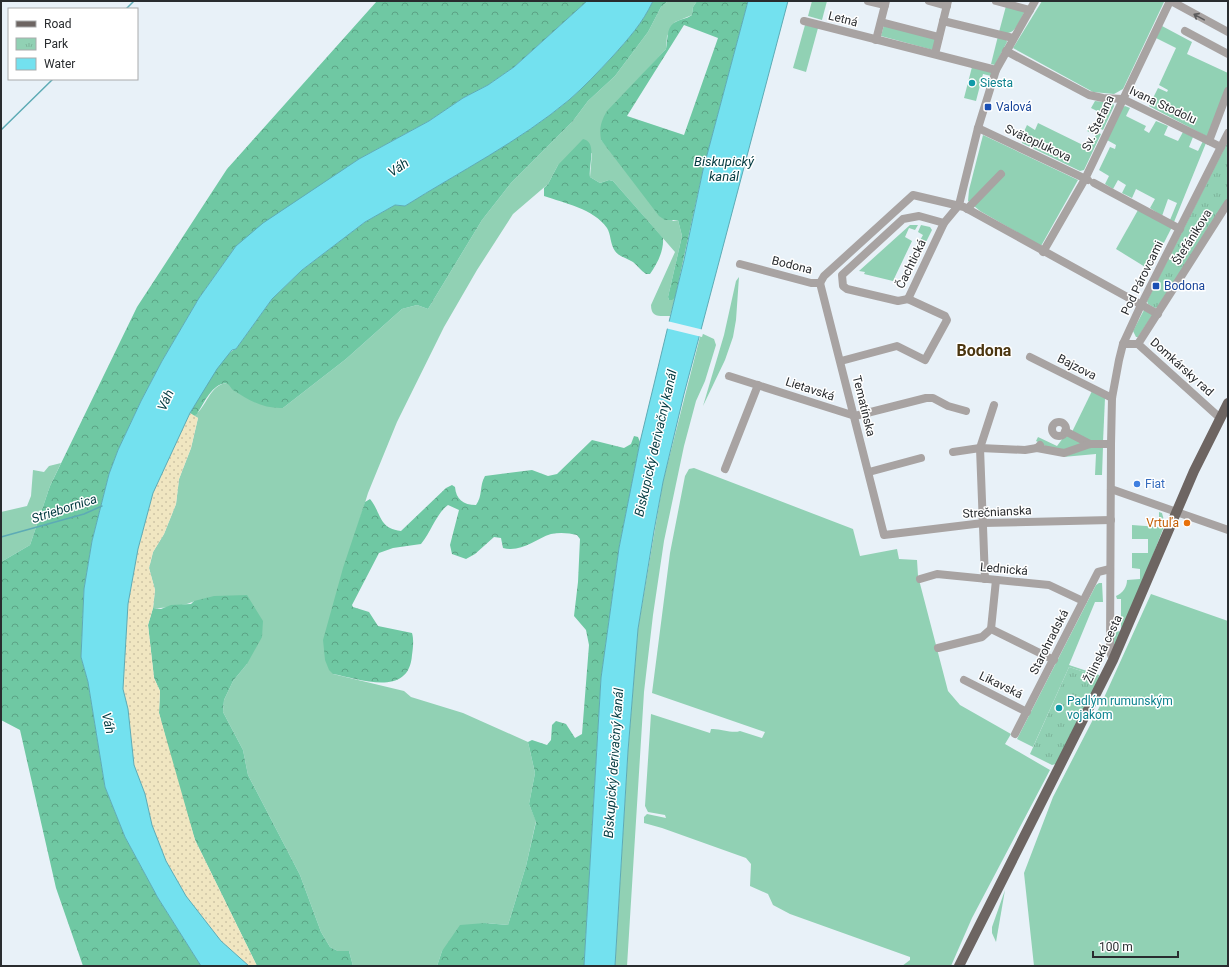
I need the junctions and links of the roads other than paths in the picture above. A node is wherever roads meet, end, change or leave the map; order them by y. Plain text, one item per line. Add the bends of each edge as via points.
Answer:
1 (868, 1) edge
2 (928, 1) edge
3 (996, 1) edge
4 (1035, 1) edge
5 (1170, 1) edge
6 (886, 3) edge
7 (948, 3) edge
8 (1030, 10) junction
9 (804, 21) dead end
10 (943, 21) junction
11 (881, 22) junction
12 (1185, 31) dead end
13 (1228, 32) edge
14 (939, 37) junction
15 (1013, 38) junction
16 (876, 40) junction
17 (1006, 51) junction
18 (935, 54) junction
19 (1228, 54) edge
20 (996, 70) junction
21 (1228, 91) edge
22 (1123, 99) junction
23 (978, 128) junction
24 (1228, 133) edge
25 (1209, 140) junction
26 (1221, 147) junction
27 (1001, 174) dead end
28 (1089, 180) junction
29 (1228, 203) edge
30 (959, 205) junction
31 (967, 209) junction
32 (944, 223) junction
33 (1180, 229) junction
34 (861, 242) junction
35 (868, 250) junction
36 (1043, 252) junction
37 (740, 264) dead end
38 (820, 283) junction
39 (908, 299) junction
40 (1141, 305) junction
41 (1158, 314) junction
42 (1123, 344) junction
43 (1138, 344) junction
44 (1030, 357) dead end
45 (841, 361) junction
46 (729, 376) dead end
47 (758, 385) junction
48 (1112, 398) junction
49 (1228, 403) edge
50 (994, 405) dead end
51 (966, 411) dead end
52 (855, 416) junction
53 (1220, 418) junction
54 (1065, 431) dead end
55 (1090, 444) junction
56 (1111, 444) junction
57 (980, 448) junction
58 (953, 452) dead end
59 (921, 458) dead end
60 (725, 469) dead end
61 (869, 472) junction
62 (1111, 489) junction
63 (1176, 513) junction
64 (1111, 520) junction
65 (983, 523) junction
66 (1228, 530) edge
67 (884, 535) joint
68 (1110, 569) junction
69 (920, 578) dead end
70 (985, 579) junction
71 (996, 580) junction
72 (1084, 601) junction
73 (991, 629) junction
74 (938, 648) dead end
75 (1054, 660) junction
76 (1113, 660) junction
77 (964, 680) dead end
78 (1027, 712) junction
79 (1015, 734) dead end
80 (959, 966) edge

1 - 6 street, Letná
2 - 7 street
3 - 8 street
4 - 8 street
13 -> 5 street
5 - 22 street, Sv. Štefana
6 - 11 street, Letná
7 - 10 street
8 - 15 street
9 - 16 street, Letná
10 - 14 street
10 - 15 street
11 - 14 street
11 - 16 street, Letná
12 - 19 street
14 - 18 street
15 - 17 street
16 - 18 street, Letná
17 - 20 street
17 - 22 street, Ivana Stodolu via 1089,95
18 - 20 street, Letná
20 - 23 street
21 - 25 street
22 - 25 street, Ivana Stodolu
22 - 28 street, Sv. Štefana
23 - 28 street, Svätoplukova
23 - 30 street
24 - 26 street, Pod Párovcami
25 - 26 street, Ivana Stodolu
26 - 33 street, Pod Párovcami
27 - 31 street
28 - 33 street, Svätoplukova
28 - 36 street, Sv. Štefana
29 - 41 street, Štefánikova
30 - 31 street, Bodona
30 - 32 street, Čachtická
30 - 34 street, Bodona via 914,195
31 - 36 street, Bodona
32 - 35 street, Čachtická via 919,216 903,219
32 - 39 street, Čachtická
33 - 40 street, Pod Párovcami
34 - 35 street
34 - 38 street, Bodona via 824,276
35 - 39 street, Čachtická via 842,275 842,286 898,301
36 - 40 street, Bodona
37 - 38 street, Bodona via 811,283
38 - 45 street, Tematínska
39 - 45 street via 945,316 947,320 925,360 897,346
40 - 41 street, Bodona
40 - 42 street, Pod Párovcami
41 - 43 street, Štefánikova
42 - 43 street, Domkársky rad
42 - 48 street, Pod Párovcami
43 - 53 street, Domkársky rad
44 - 48 street, Bajzova
45 - 52 street, Tematínska
46 - 47 street, Lietavská
47 - 52 street, Lietavská
47 - 60 street
48 - 56 street, Pod Párovcami
49 - 53 main road, Žilinská cesta
50 - 57 street
51 - 52 street via 933,398 926,398
52 - 61 street, Tematínska
53 - 63 main road, Žilinská cesta
54 - 55 street
55 - 56 street
55 - 57 street via 1064,453 1038,446 1025,450
56 - 62 street, Pod Párovcami
57 - 58 street
57 - 65 street
59 - 61 street
61 - 67 street, Tematínska
62 - 63 street
62 - 64 street, Pod Párovcami
63 - 66 street
63 - 76 main road, Žilinská cesta
64 - 65 street, Strečnianska
64 - 68 street, Pod Párovcami
65 - 67 street, Strečnianska
65 - 70 street
68 - 72 street, Starohradská via 1098,572
68 - 76 street, Pod Párovcami via 1110,652
69 - 70 street, Lednická via 937,574
70 - 71 street, Lednická
71 - 72 street, Lednická via 1049,585
71 - 73 street
72 - 75 street, Starohradská
73 - 74 street via 982,637
73 - 75 street
75 - 78 street, Starohradská
76 - 80 main road, Žilinská cesta
77 - 78 street, Likavská
78 - 79 street, Starohradská

